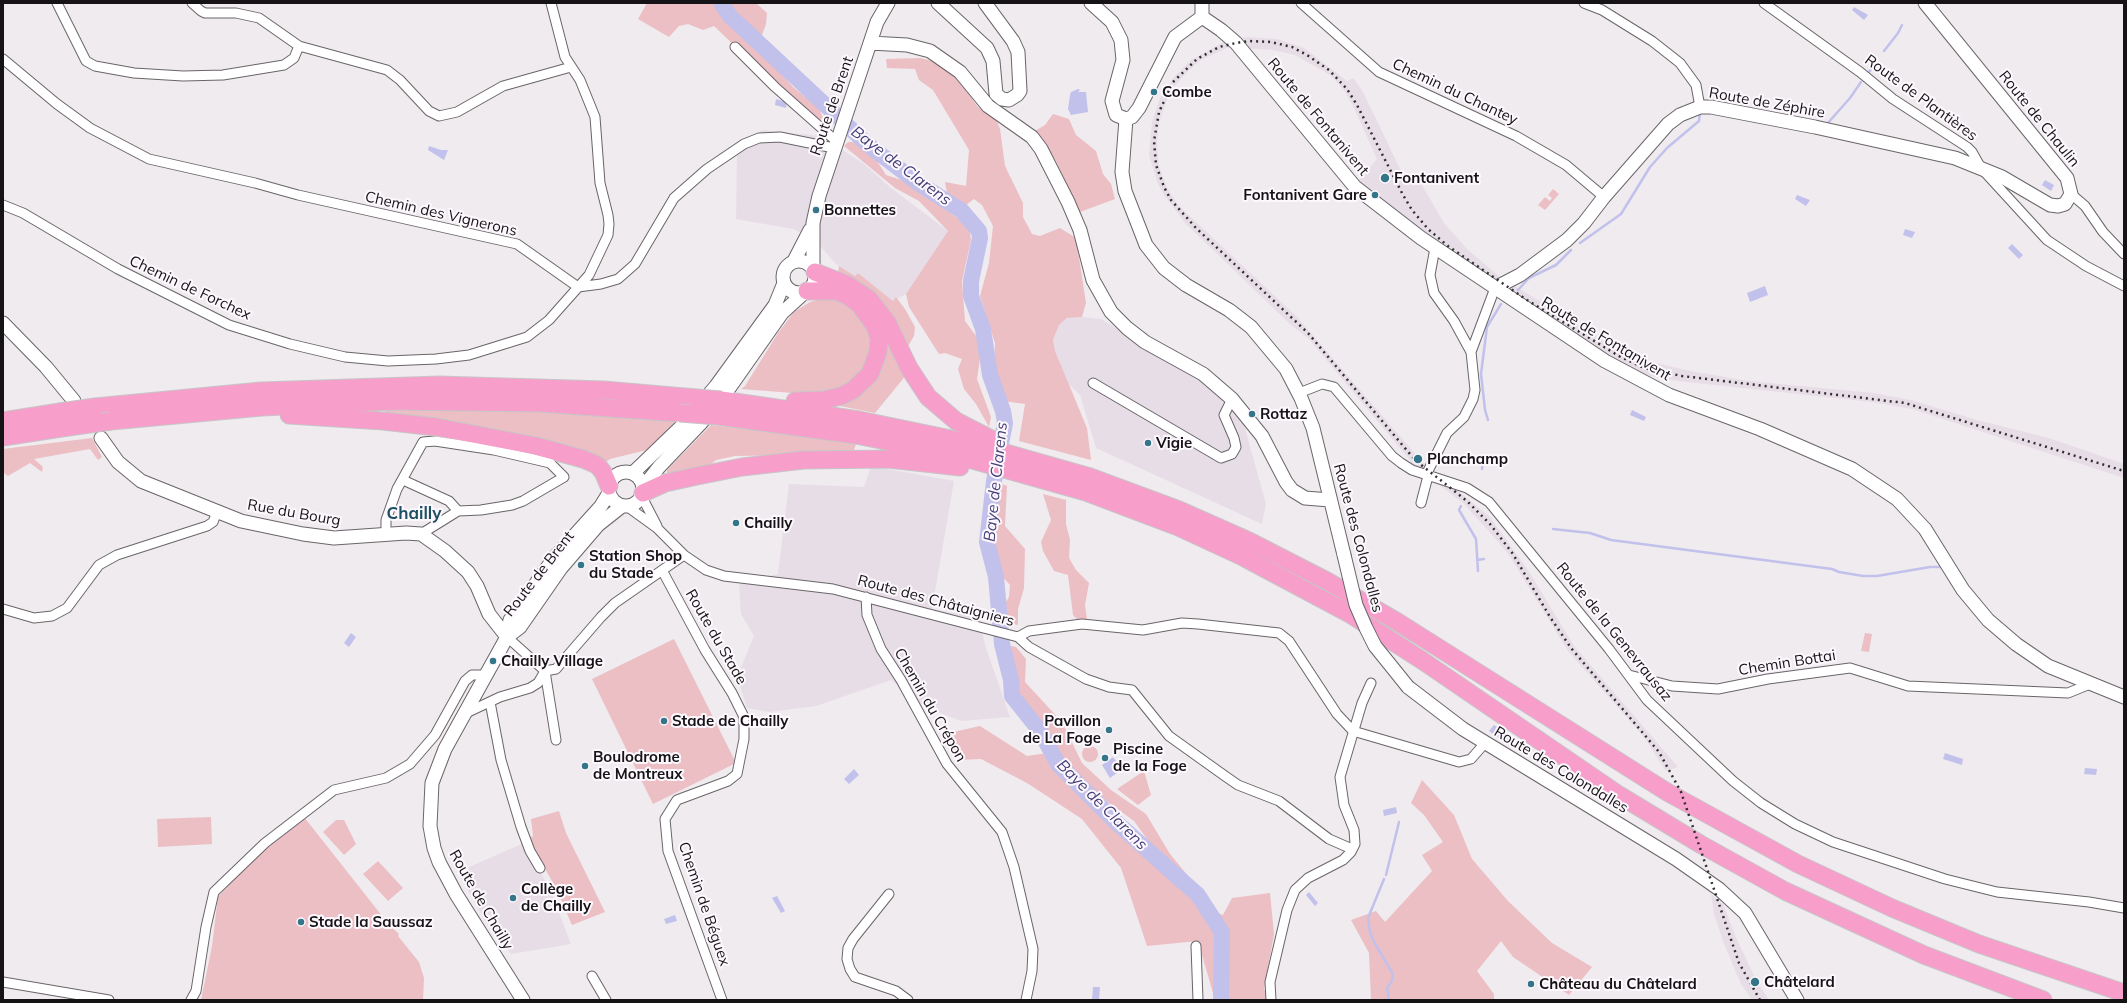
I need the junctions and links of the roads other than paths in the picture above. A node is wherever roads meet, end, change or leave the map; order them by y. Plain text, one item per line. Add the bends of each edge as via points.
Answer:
1 (57, 3) edge
2 (192, 3) edge
3 (551, 3) edge
4 (888, 3) edge
5 (938, 3) edge
6 (985, 3) edge
7 (1091, 3) edge
8 (1202, 3) edge
9 (1301, 3) edge
10 (1584, 3) edge
11 (1764, 3) edge
12 (1925, 3) edge
13 (1202, 17) junction
14 (870, 43) junction
15 (300, 46) junction
16 (735, 47) dead end
17 (3, 59) edge
18 (571, 67) junction
19 (1700, 107) junction
20 (1126, 119) junction
21 (837, 140) junction
22 (1982, 168) junction
23 (2071, 194) junction
24 (1604, 197) junction
25 (3, 205) edge
26 (813, 223) junction
27 (1435, 248) junction
28 (2124, 254) edge
29 (794, 261) junction
30 (814, 269) junction
31 (784, 283) junction
32 (2124, 286) edge
33 (578, 287) junction
34 (1495, 288) junction
35 (806, 291) junction
36 (3, 323) edge
37 (1471, 352) junction
38 (1093, 383) dead end
39 (1299, 393) junction
40 (1232, 399) junction
41 (74, 401) dead end
42 (725, 404) junction
43 (208, 411) junction
44 (64, 419) junction
45 (3, 421) edge
46 (3, 437) edge
47 (101, 438) dead end
48 (1046, 471) junction
49 (633, 473) junction
50 (1427, 475) junction
51 (403, 480) junction
52 (1088, 484) junction
53 (609, 490) junction
54 (643, 492) junction
55 (1330, 500) junction
56 (1421, 503) dead end
57 (625, 507) junction
58 (458, 511) junction
59 (217, 512) junction
60 (657, 528) junction
61 (421, 534) junction
62 (386, 535) junction
63 (684, 556) junction
64 (663, 572) junction
65 (866, 597) junction
66 (3, 609) edge
67 (1015, 636) junction
68 (507, 637) junction
69 (545, 671) junction
70 (484, 675) junction
71 (1629, 675) junction
72 (1371, 683) dead end
73 (2090, 684) junction
74 (2124, 697) edge
75 (490, 702) junction
76 (464, 714) junction
77 (744, 717) joint
78 (1353, 731) junction
79 (556, 740) dead end
80 (1485, 743) junction
81 (1352, 848) junction
82 (540, 868) dead end
83 (889, 894) dead end
84 (2124, 908) edge
85 (1196, 946) dead end
86 (592, 976) dead end
87 (3, 982) edge
88 (2124, 993) edge
89 (109, 1000) edge
90 (191, 1000) edge
91 (523, 1000) edge
92 (606, 1000) edge
93 (722, 1000) edge
94 (908, 1000) edge
95 (1026, 1000) edge
96 (1198, 1000) edge
97 (1271, 1000) edge
98 (1797, 1000) edge
99 (2043, 1000) edge

1 - 15 street via 86,61 95,66 134,73 183,76 230,74 284,65 294,58
2 - 15 street via 205,13 236,13 259,18
3 - 18 street, Chemin de Forchex via 565,57
4 - 14 street, Route de Brent via 880,13
5 - 6 street via 987,48 993,61 996,94 1002,99 1010,100 1020,91 1018,52
7 - 20 street via 1112,22 1121,40 1123,60 1112,101 1116,114
8 - 13 street
9 - 24 street, Chemin du Chantey via 1379,72 1516,136 1566,165
10 - 19 street via 1602,10 1650,39 1680,63 1696,85
11 - 22 street, Route de Plantières via 1893,99 1967,147
12 - 23 street, Route de Chaulin via 2067,178
13 - 20 street via 1175,37 1139,108 1132,117
13 - 27 street, Route de Fontanivent via 1236,43 1355,187
14 - 21 street, Route de Brent
14 - 40 street via 915,46 930,50 960,72 988,106 1032,137 1041,149 1068,202 1080,230 1093,280 1111,312 1145,342 1203,374
15 - 18 street via 387,70 400,80 429,112 439,116 457,112 503,86
16 - 21 street via 775,87
17 - 33 street, Chemin des Vignerons via 90,128 149,159 255,183 298,196 517,244
18 - 33 street, Chemin de Forchex via 580,80 595,117 600,183 608,215 608,235 589,275
19 - 22 street, Route de Zéphire via 1815,127 1955,158
19 - 24 street, Route de Zéphire via 1680,115 1668,124
20 - 39 street, Route des Colondalles via 1122,172 1125,191 1146,246 1164,268 1186,285 1229,310 1251,327 1286,369
21 - 26 street, Route de Brent
21 - 33 street via 774,137 759,138 744,144 707,169 674,198 635,264 618,279
22 - 23 street, Route de Zéphire via 2054,206 2065,204
22 - 32 street, Route de Plantières via 2053,244 2086,266
23 - 28 street, Route de Chaulin via 2085,206 2103,232
24 - 34 street, Route de Zéphire via 1567,240 1520,275
25 - 33 street, Chemin de Forchex via 23,213 118,269 229,325 290,344 345,357 388,361 436,359 469,355 496,348 527,337 549,320
26 - 29 street, Route de Brent
26 - 30 street, Route de Brent
27 - 34 street, Route de Fontanivent
27 - 37 street via 1430,275 1434,293 1454,321
29 - 30 street via 804,261
29 - 31 street via 784,270
30 - 35 street via 814,284
30 - 48 highway via 848,285 869,299 887,322 918,384 947,415
31 - 35 street via 793,291
31 - 49 street via 775,305 716,386 685,423
34 - 37 street
34 - 73 street, Route de Fontanivent via 1605,361 1669,395 1760,429 1852,469 1897,500 1925,528 1963,590 1988,620 2016,644 2048,666
35 - 42 highway via 826,290 841,293 856,301 868,313 879,339 877,358 870,374 853,390 824,400
35 - 54 street via 782,313 730,387 701,423 659,467
36 - 41 street via 46,367
37 - 50 street via 1473,399 1464,417 1447,433
38 - 40 street via 1224,458 1232,454 1236,447 1224,414
39 - 50 street, Route de la Genevrausaz via 1322,384 1334,387 1392,456 1412,470
39 - 55 street, Route des Colondalles via 1313,428
40 - 55 street via 1262,436 1292,490 1305,498
42 - 43 highway, bridge via 680,413 539,403 440,401 308,404
42 - 44 highway, bridge via 696,398 604,390 439,385 261,391 95,407
42 - 48 highway via 858,428 955,455
43 - 44 highway, bridge via 111,421
43 - 53 highway via 383,421 493,437 588,460 600,468
44 - 45 highway
44 - 46 highway
47 - 59 street via 118,462 141,481
48 - 52 highway
48 - 54 highway via 852,458 804,460 742,468 665,483
49 - 53 street via 620,473 613,478
49 - 54 street via 640,478
50 - 56 street
50 - 71 street, Route de la Genevrausaz via 1462,486 1489,502
51 - 58 street via 449,501
51 - 58 street via 424,442 435,441 494,450 550,463 564,477 512,505
51 - 62 street via 397,489 386,520
52 - 88 highway via 1135,492 1197,517 1326,581 1402,625 1667,792 1798,864 1892,908 1979,944
52 - 99 highway via 1210,541 1322,598 1422,661 1631,802 1785,891 1924,955
53 - 57 street via 614,502
53 - 68 street, Route de Brent via 601,506 572,537 532,588 510,620
54 - 57 street via 636,504
54 - 60 street, Route des Châtaigniers
55 - 80 street, Route des Colondalles, bridge via 1356,605 1375,646 1408,687 1444,716
57 - 60 street, Route des Châtaigniers
57 - 68 street, Route de Brent via 598,526 561,568 520,627
58 - 61 street
59 - 62 street, Rue du Bourg via 250,523 309,535 347,538
59 - 66 street via 213,522 207,526 117,555 99,565 67,608 52,616 34,618
60 - 63 street, Route des Châtaigniers
61 - 62 street, Rue du Bourg
61 - 68 street via 468,572 489,614
63 - 64 street
63 - 65 street, Route des Châtaigniers via 706,570 724,576 821,587
64 - 69 street via 615,603 556,669
64 - 77 street, Route du Stade
65 - 67 street, Route des Châtaigniers
65 - 95 street, Chemin du Crépon via 867,615 881,649 947,764 1002,832 1014,867 1033,949 1032,971
67 - 78 street, Route des Châtaigniers via 1030,631 1082,624 1143,630 1198,624 1279,633 1289,642 1336,714
67 - 81 street via 1092,682 1132,690 1169,736 1224,776 1238,785 1279,801 1329,839
68 - 69 street
68 - 70 street, Route de Chailly
69 - 75 street via 534,686
69 - 79 street
70 - 76 street, Route de Chailly
70 - 90 street via 472,675 465,681 435,735 410,764 386,778 334,790 265,843 214,892 196,991
71 - 73 street, Chemin Bottai via 1672,686 1718,689 1850,668 1908,686 2068,693
71 - 84 street, Route de la Genevrausaz via 1647,700 1761,804 1833,842 1945,879 1997,892
72 - 78 street
73 - 74 street, Route de Fontanivent
75 - 76 street
75 - 82 street via 501,760 521,827
76 - 91 street, Route de Chailly via 445,749 432,783 429,814 431,836 447,878
77 - 93 street, Chemin de Béguex via 744,739 737,774 728,781 677,800 665,818 668,851
78 - 80 street via 1459,762 1471,759
78 - 81 street via 1340,777 1344,805 1354,830 1355,841
80 - 98 street, Route des Colondalles via 1676,859 1719,888 1744,913
81 - 97 street via 1343,860 1308,878 1296,890 1287,910 1270,982
83 - 94 street via 853,939 848,948 847,959 855,977 896,991
85 - 96 street
86 - 92 street
87 - 89 street

